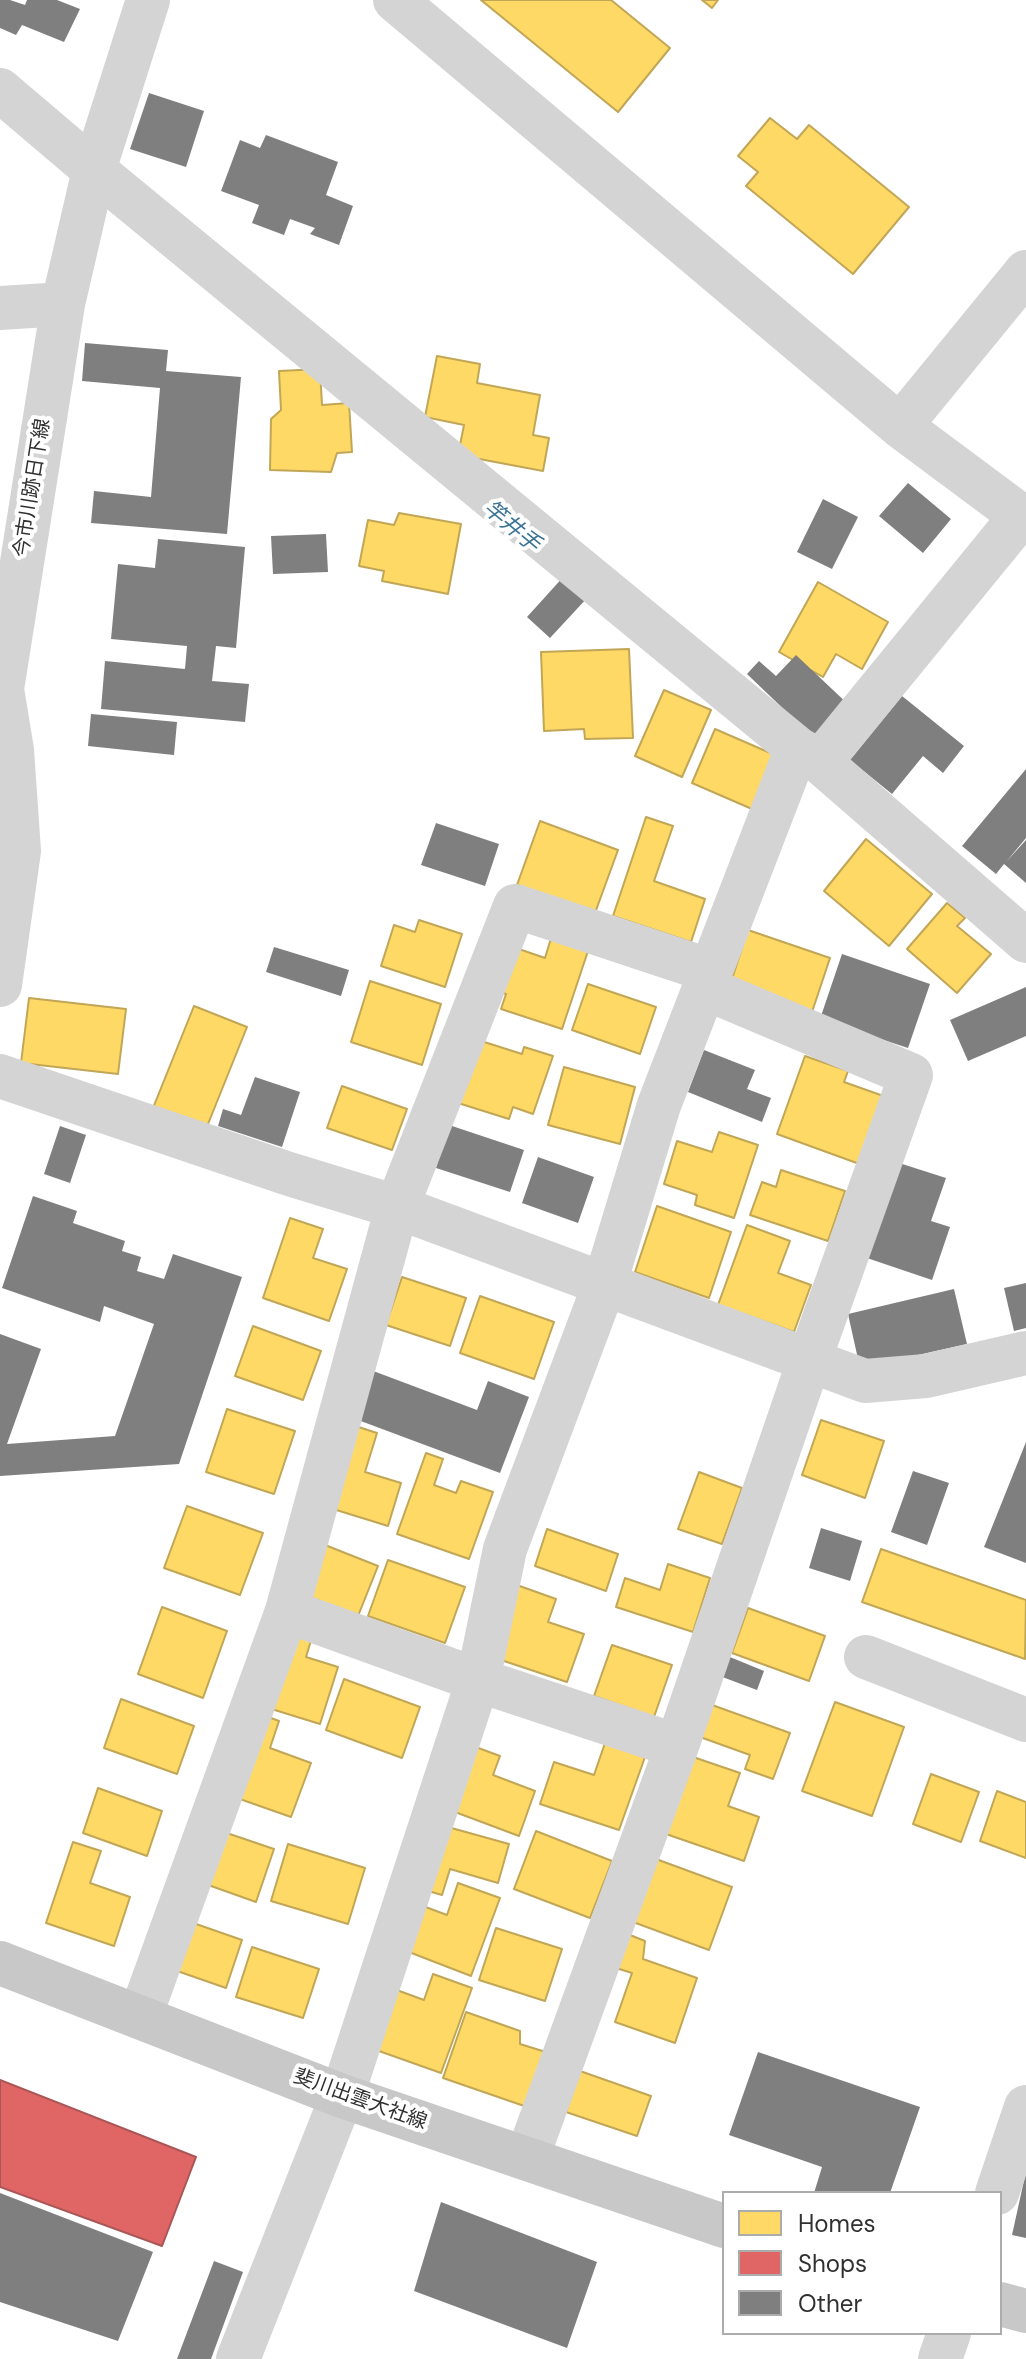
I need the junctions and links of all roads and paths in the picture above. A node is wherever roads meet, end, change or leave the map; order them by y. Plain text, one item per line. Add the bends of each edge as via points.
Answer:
1 (148, 0) edge
2 (395, 0) edge
3 (0, 90) edge
4 (94, 170) junction
5 (1026, 272) edge
6 (63, 304) junction
7 (0, 308) edge
8 (900, 426) junction
9 (1024, 518) edge
10 (809, 755) junction
11 (1026, 941) edge
12 (708, 979) junction
13 (0, 985) edge
14 (0, 1076) edge
15 (397, 1207) junction
16 (605, 1283) junction
17 (1026, 1353) edge
18 (809, 1361) junction
19 (287, 1611) junction
20 (866, 1657) dead end
21 (478, 1680) junction
22 (1026, 1720) edge
23 (677, 1746) junction
24 (0, 1963) edge
25 (140, 2017) junction
26 (342, 2096) junction
27 (1026, 2107) edge
28 (527, 2158) junction
29 (998, 2191) edge
30 (722, 2225) edge
31 (1002, 2305) edge
32 (1026, 2311) edge
33 (948, 2335) edge
34 (238, 2359) edge
35 (940, 2359) edge

1 - 4 street, 今市川跡日下線
2 - 8 street
3 - 4 street
4 - 6 street, 今市川跡日下線
4 - 10 street
5 - 8 street
6 - 7 street
6 - 13 street, 今市川跡日下線 via 2,689 19,851
8 - 9 street
9 - 10 street
10 - 11 street
10 - 12 street
12 - 15 street via 515,906
12 - 16 street via 659,1105
12 - 18 street via 911,1075
14 - 15 street
15 - 16 street
15 - 19 street
16 - 18 street
16 - 21 street via 505,1549
17 - 18 street via 926,1376 865,1381
18 - 23 street
19 - 21 street
19 - 25 street
20 - 22 street
21 - 23 street
21 - 26 street
23 - 28 street
24 - 25 main road, 斐川出雲大社線
25 - 26 main road, 斐川出雲大社線
26 - 28 main road, 斐川出雲大社線
26 - 34 street
27 - 29 street
28 - 30 main road, 斐川出雲大社線
31 - 32 main road
33 - 35 street

